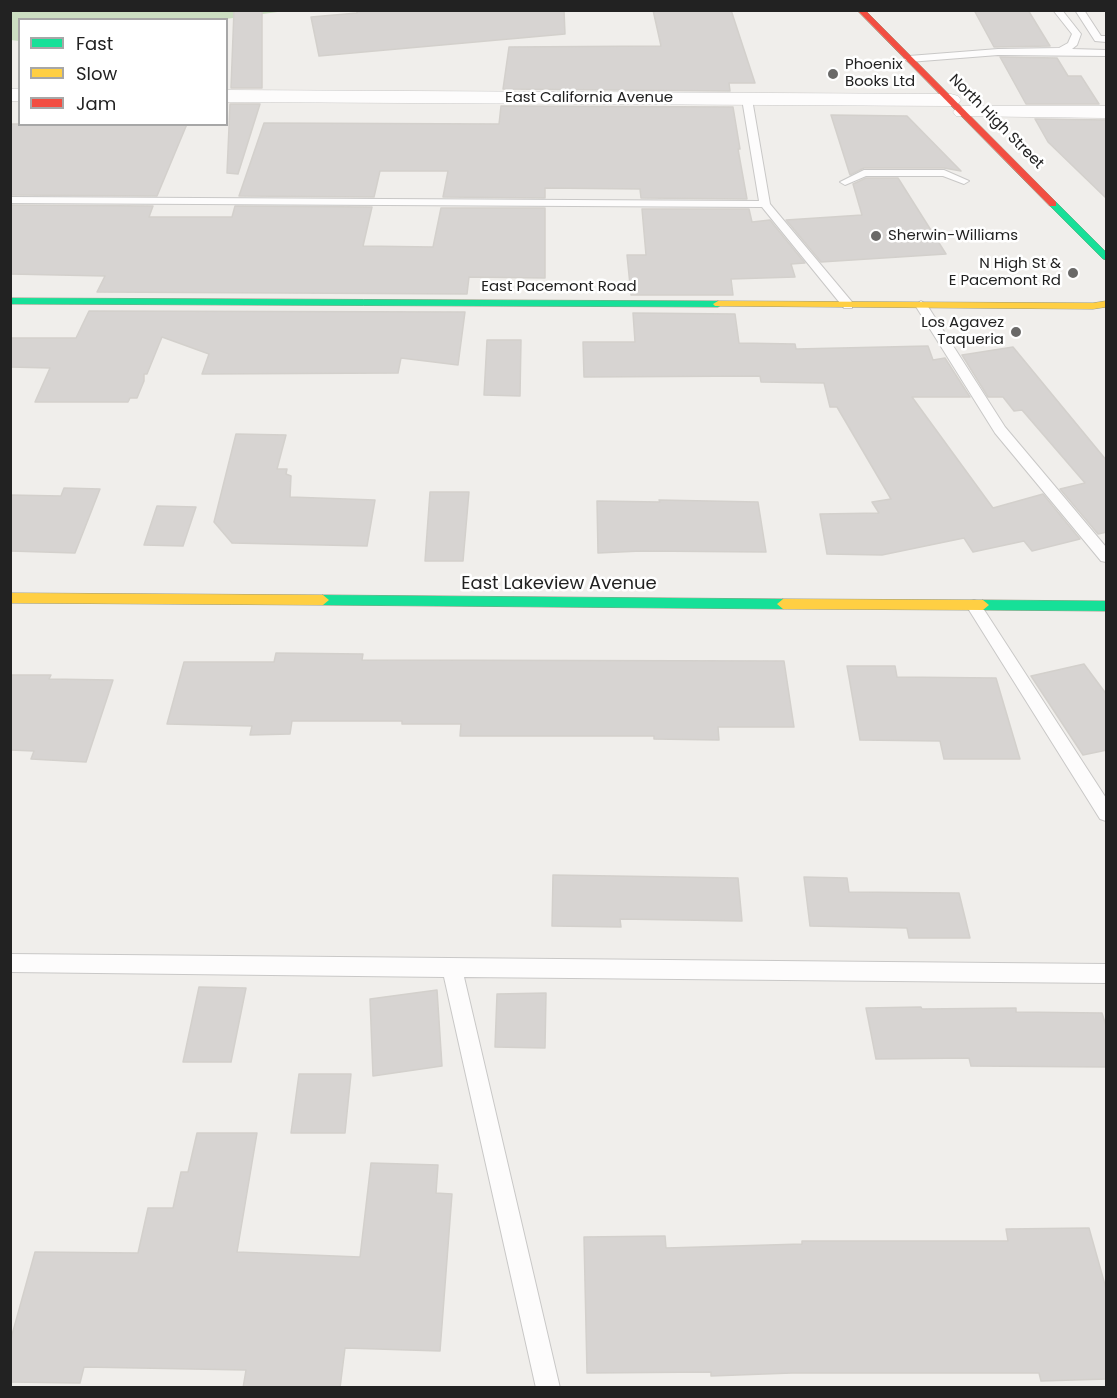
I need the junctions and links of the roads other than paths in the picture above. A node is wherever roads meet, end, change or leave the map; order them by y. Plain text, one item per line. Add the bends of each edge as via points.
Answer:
1 (860, 10) edge
2 (1057, 10) edge
3 (1079, 10) edge
4 (1107, 39) edge
5 (1061, 51) junction
6 (1107, 53) edge
7 (909, 59) junction
8 (228, 96) edge
9 (747, 99) junction
10 (957, 106) junction
11 (1107, 112) edge
12 (964, 181) dead end
13 (845, 182) dead end
14 (10, 200) edge
15 (765, 204) junction
16 (1107, 257) edge
17 (10, 301) edge
18 (1107, 304) edge
19 (848, 305) junction
20 (921, 305) junction
21 (1107, 557) edge
22 (10, 598) edge
23 (974, 606) junction
24 (1107, 606) edge
25 (1107, 813) edge
26 (10, 963) edge
27 (452, 968) junction
28 (1107, 974) edge
29 (548, 1388) edge

1 - 7 street, North High Street
2 - 5 lane via 1077,34 1072,45
3 - 4 lane via 1098,39
5 - 6 lane
5 - 7 lane
7 - 10 street, North High Street
8 - 9 street, East California Avenue
9 - 10 street, East California Avenue
9 - 15 lane
10 - 11 street, East California Avenue
10 - 16 street, North High Street
12 - 13 lane via 944,173 864,173
14 - 15 lane
15 - 19 lane
17 - 19 street, East Pacemont Road
18 - 20 street, East Pacemont Road
19 - 20 street, East Pacemont Road
20 - 21 lane via 999,430
22 - 23 street, East Lakeview Avenue
23 - 24 street, East Lakeview Avenue
23 - 25 lane
26 - 27 lane
27 - 28 lane
27 - 29 lane

